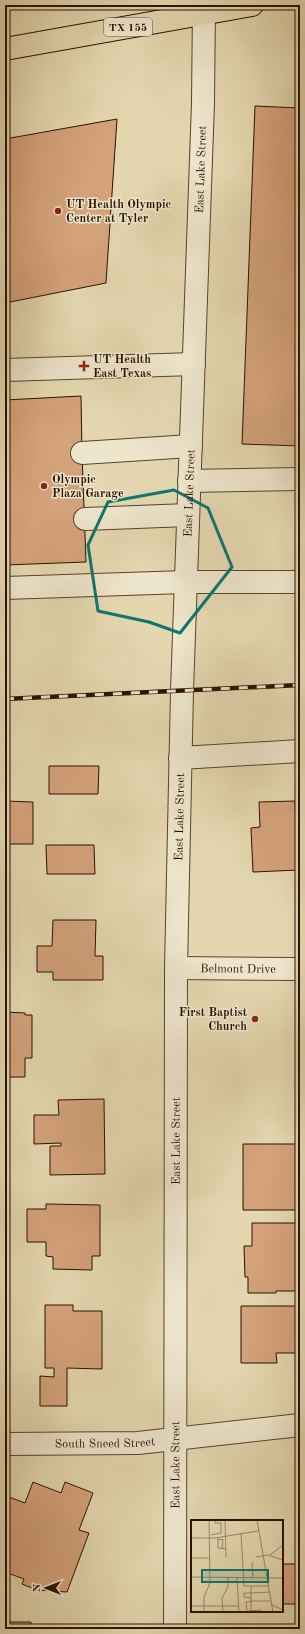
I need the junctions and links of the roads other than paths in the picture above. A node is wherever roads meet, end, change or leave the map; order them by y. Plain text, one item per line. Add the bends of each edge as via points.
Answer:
1 (252, 5) edge
2 (204, 9) edge
3 (5, 50) edge
4 (194, 364) junction
5 (5, 370) edge
6 (191, 446) junction
7 (82, 452) dead end
8 (300, 479) edge
9 (189, 481) junction
10 (188, 515) junction
11 (85, 519) dead end
12 (185, 582) junction
13 (300, 582) edge
14 (5, 588) edge
15 (300, 751) edge
16 (180, 758) junction
17 (176, 968) junction
18 (300, 969) edge
19 (300, 1425) edge
20 (176, 1440) junction
21 (5, 1444) edge
22 (175, 1629) edge

1 - 2 main road, TX 155
2 - 3 main road, TX 155
2 - 4 street, East Lake Street
4 - 5 street
4 - 6 street, East Lake Street
6 - 7 street
6 - 9 street, East Lake Street
8 - 9 street
9 - 10 street, East Lake Street
10 - 11 street
10 - 12 street, East Lake Street
12 - 13 street
12 - 14 street
12 - 16 street, East Lake Street
15 - 16 street
16 - 17 street, East Lake Street
17 - 18 street, Belmont Drive
17 - 20 street, East Lake Street
19 - 20 street, South Sneed Street
20 - 21 street, South Sneed Street via 138,1443
20 - 22 street, East Lake Street

